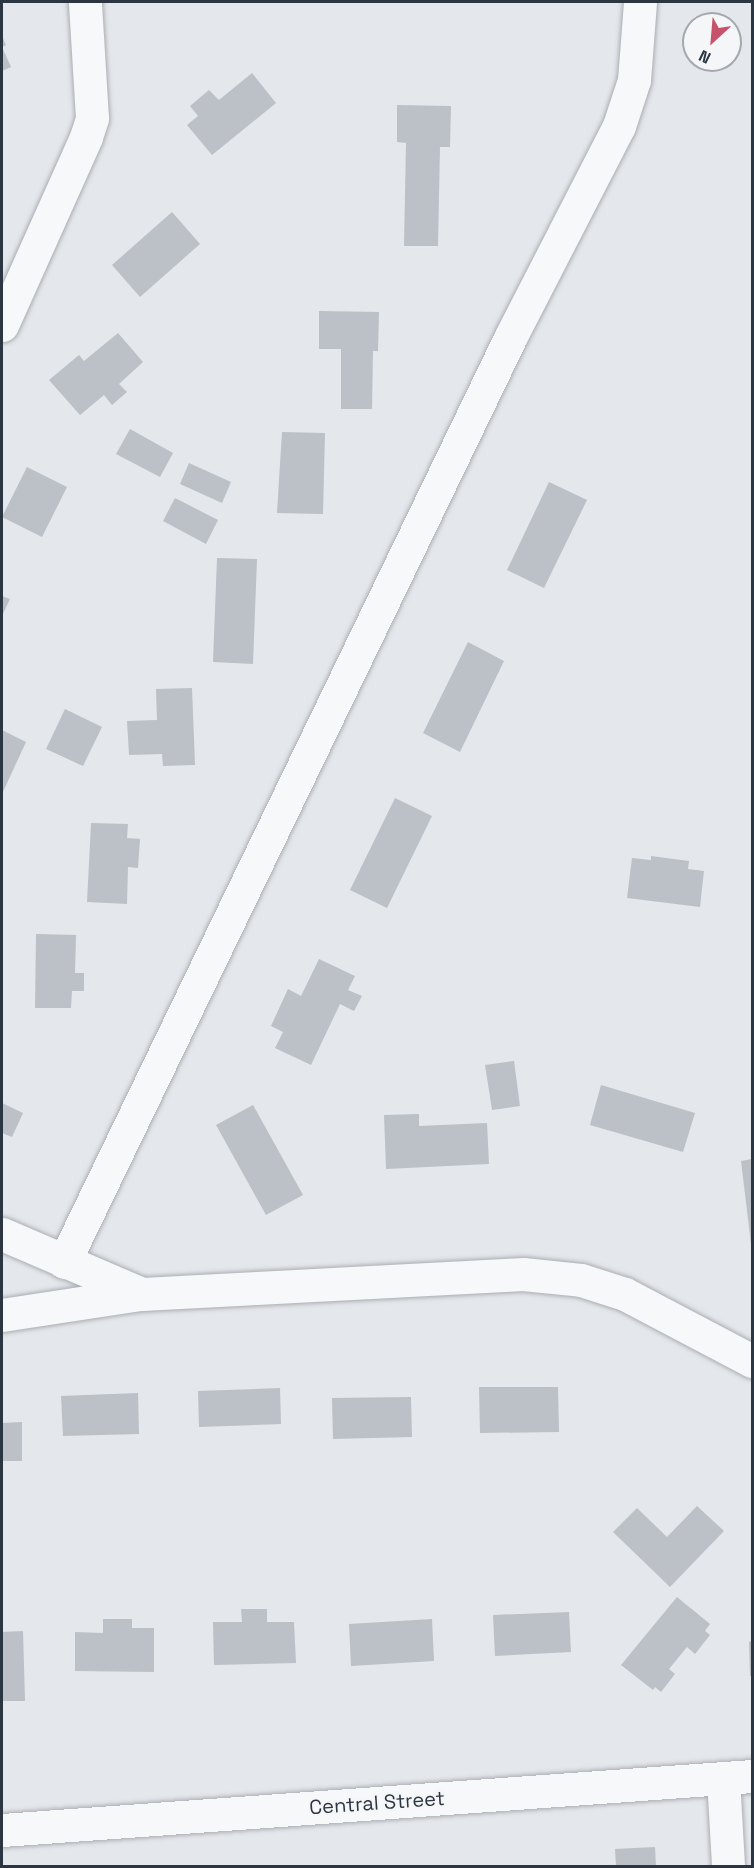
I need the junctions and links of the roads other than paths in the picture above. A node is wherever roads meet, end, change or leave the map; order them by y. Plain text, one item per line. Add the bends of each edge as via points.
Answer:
1 (85, 2) edge
2 (640, 2) edge
3 (2, 324) edge
4 (2, 1234) edge
5 (64, 1262) junction
6 (142, 1294) junction
7 (2, 1315) edge
8 (753, 1361) edge
9 (738, 1777) edge
10 (2, 1830) edge
11 (728, 1866) edge

1 - 3 street via 92,118
2 - 5 street via 634,80 619,126 501,357
4 - 5 street
5 - 6 street
6 - 7 street
6 - 8 street via 523,1274 581,1280 625,1294
9 - 10 street, Central Street
9 - 11 street

